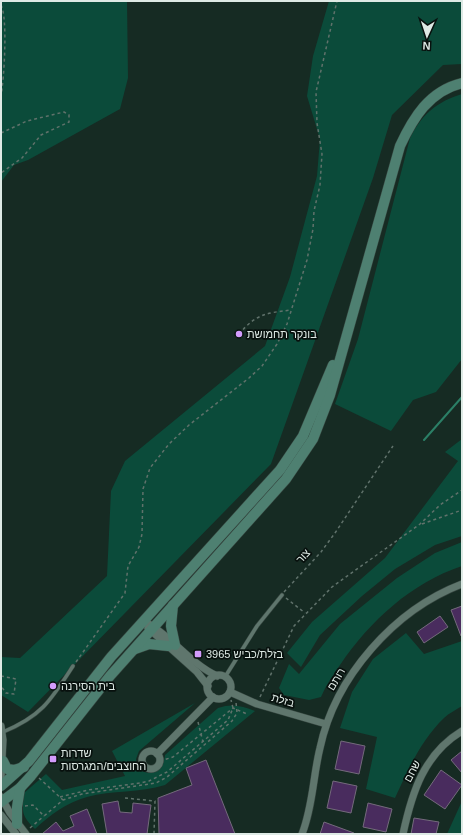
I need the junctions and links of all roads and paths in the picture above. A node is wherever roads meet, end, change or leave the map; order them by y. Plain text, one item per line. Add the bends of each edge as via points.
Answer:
1 (337, 1) edge
2 (1, 5) edge
3 (462, 83) edge
4 (1, 96) edge
5 (1, 133) edge
6 (1, 172) edge
7 (358, 300) junction
8 (291, 310) junction
9 (239, 334) dead end
10 (393, 446) dead end
11 (462, 490) edge
12 (462, 510) edge
13 (420, 524) junction
14 (462, 584) edge
15 (282, 595) junction
16 (173, 605) junction
17 (306, 613) junction
18 (144, 621) junction
19 (152, 629) junction
20 (171, 646) junction
21 (132, 651) junction
22 (74, 666) joint
23 (1, 676) edge
24 (221, 676) junction
25 (1, 686) edge
26 (208, 686) junction
27 (233, 693) junction
28 (213, 697) junction
29 (257, 704) junction
30 (236, 710) junction
31 (247, 714) dead end
32 (196, 715) junction
33 (326, 724) junction
34 (2, 729) edge
35 (462, 731) edge
36 (201, 733) junction
37 (203, 742) dead end
38 (2, 755) edge
39 (159, 758) joint
40 (24, 767) junction
41 (34, 773) junction
42 (1, 779) edge
43 (1, 786) edge
44 (20, 788) junction
45 (125, 798) dead end
46 (2, 800) edge
47 (63, 800) junction
48 (17, 806) junction
49 (1, 814) edge
50 (44, 816) junction
51 (17, 829) edge
52 (25, 834) edge
53 (154, 834) edge
54 (302, 834) edge
55 (403, 834) edge

1 - 8 path via 316,92 322,154 320,185 307,260
2 - 4 path via 5,27
3 - 7 main road via 440,92 424,105 412,120 400,146
5 - 6 path via 27,121 64,112 69,115 69,122 41,135 22,158
7 - 16 main road via 330,395 313,439 302,458
7 - 18 main road via 314,414 294,451 275,476
8 - 9 path via 267,313 249,322
8 - 22 path via 277,344 262,366 189,425 169,444 150,468 143,489 142,534 139,547 128,566 125,593
10 - 15 path, צור via 326,546
11 - 13 path
12 - 13 path
13 - 17 path via 332,587
14 - 33 street, רותם via 416,610 373,646 339,693
15 - 17 path
15 - 24 lane
16 - 19 main road
16 - 20 main road
17 - 29 path via 294,626
18 - 19 street
18 - 40 main road via 93,679
19 - 20 street
19 - 21 main road
20 - 21 main road via 149,644
20 - 24 street via 200,666
20 - 26 street
21 - 41 main road via 98,690
22 - 34 lane via 41,710 18,725
23 - 25 path via 16,678 14,694 6,693
24 - 26 street via 211,679
24 - 27 street via 231,685
26 - 28 street via 208,692
27 - 28 street via 222,698
27 - 29 street, בזלת
27 - 30 path
28 - 32 street
29 - 33 street, בזלת
30 - 31 path
30 - 36 path via 233,708
30 - 47 path via 232,721 167,777 156,783 82,794
32 - 36 path
32 - 39 street
33 - 54 street, רותם via 310,810
34 - 38 street
35 - 55 street, שחם via 444,744 426,765 414,789
36 - 37 path
36 - 39 path via 173,758
38 - 40 main road via 7,769
38 - 42 street
40 - 43 main road
41 - 44 main road
41 - 47 path
44 - 46 main road
44 - 48 main road
45 - 53 path via 155,801
46 - 51 street
47 - 50 path
48 - 50 path via 33,805
48 - 51 main road
49 - 51 street
50 - 52 path
51 - 52 street

